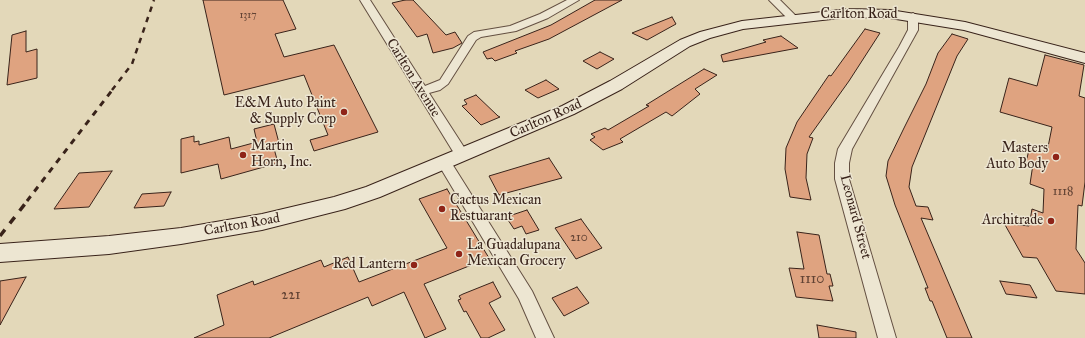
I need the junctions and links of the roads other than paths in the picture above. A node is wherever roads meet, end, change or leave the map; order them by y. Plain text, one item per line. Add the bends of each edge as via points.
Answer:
1 (365, 0) edge
2 (574, 0) edge
3 (774, 0) edge
4 (912, 16) junction
5 (793, 18) junction
6 (1085, 58) edge
7 (421, 91) junction
8 (453, 159) junction
9 (0, 253) edge
10 (545, 338) edge
11 (887, 338) edge

1 - 7 street, Carlton Avenue
2 - 7 street via 512,29 478,34 472,38 444,82
3 - 5 street
4 - 5 main road, Carlton Road via 856,13
4 - 6 main road, Carlton Road via 965,26
4 - 11 street, Leonard Street via 913,30 845,149 842,163 842,179
5 - 8 main road, Carlton Road via 725,29 685,43 593,98
7 - 8 street, Carlton Avenue
8 - 9 main road, Carlton Road via 373,192 262,222 109,245
8 - 10 street, Carlton Avenue via 526,296

